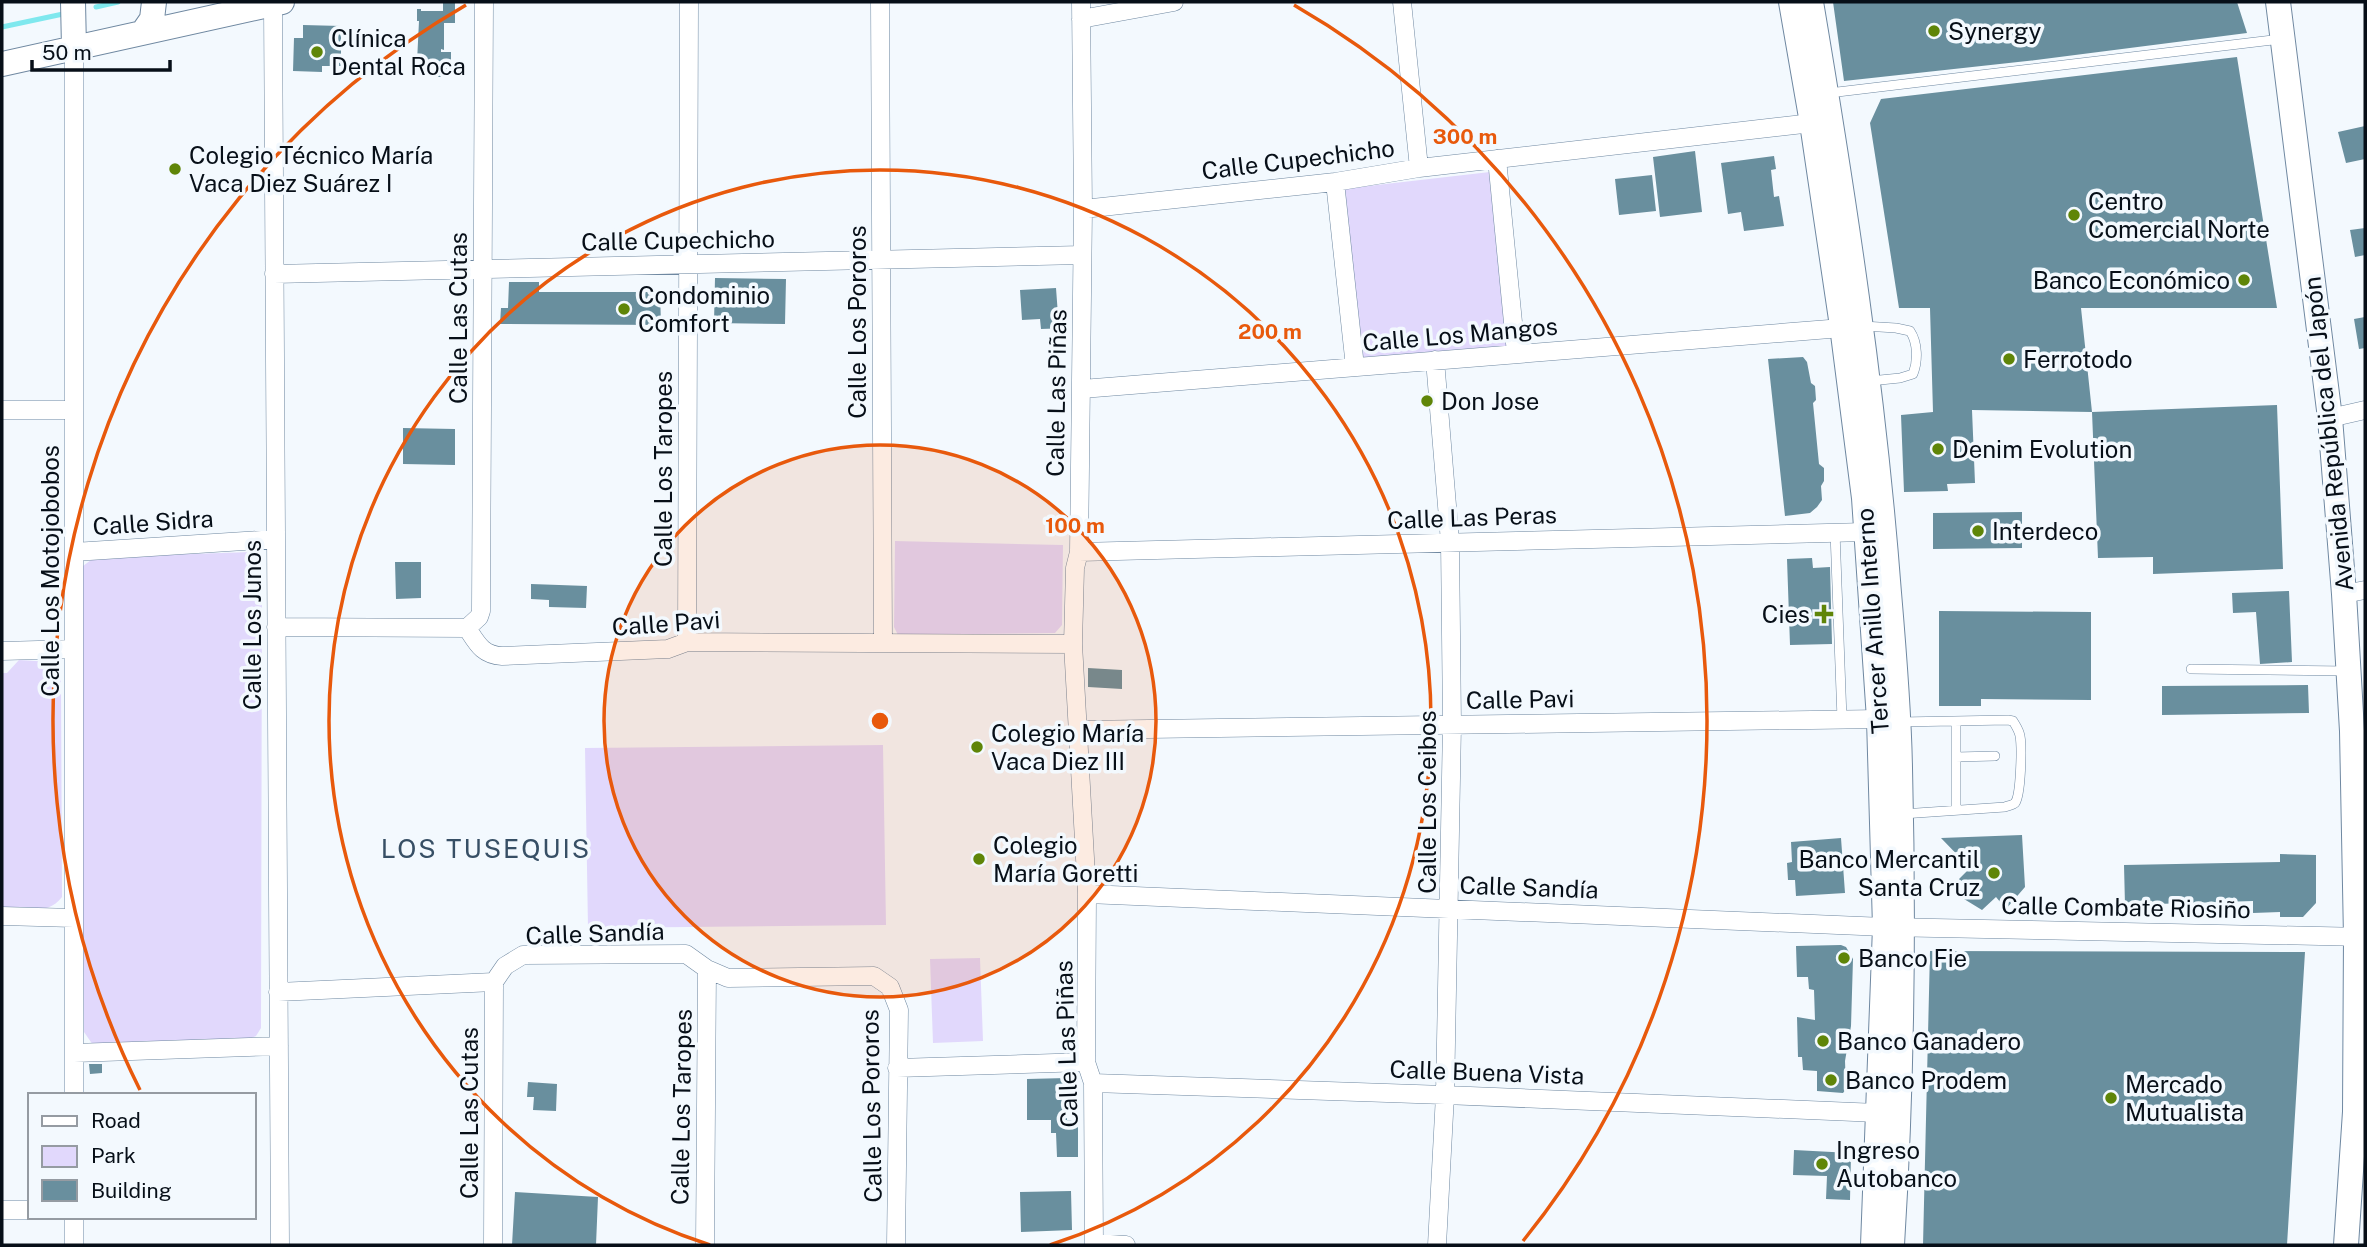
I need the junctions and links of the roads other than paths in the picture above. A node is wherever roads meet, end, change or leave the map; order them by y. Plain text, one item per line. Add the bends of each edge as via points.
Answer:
1 (73, 2) edge
2 (153, 2) edge
3 (484, 2) edge
4 (689, 2) edge
5 (880, 2) edge
6 (1174, 2) edge
7 (1402, 2) edge
8 (1791, 2) edge
9 (1811, 2) edge
10 (2278, 2) edge
11 (278, 3) edge
12 (1081, 10) edge
13 (143, 32) junction
14 (2284, 39) junction
15 (74, 48) junction
16 (2, 64) edge
17 (1828, 93) junction
18 (1812, 123) junction
19 (1497, 159) junction
20 (1419, 168) junction
21 (1335, 182) junction
22 (1083, 209) junction
23 (1082, 255) junction
24 (881, 260) junction
25 (688, 265) junction
26 (483, 270) junction
27 (274, 274) junction
28 (1852, 327) junction
29 (1516, 354) junction
30 (1434, 360) junction
31 (1355, 367) junction
32 (1868, 381) junction
33 (1082, 389) junction
34 (2, 410) edge
35 (74, 410) junction
36 (2365, 410) edge
37 (2330, 418) junction
38 (1835, 532) junction
39 (1866, 532) junction
40 (276, 540) junction
41 (1450, 542) junction
42 (74, 552) junction
43 (1079, 552) junction
44 (2355, 592) edge
45 (276, 627) junction
46 (467, 628) junction
47 (687, 642) junction
48 (883, 643) junction
49 (1073, 644) junction
50 (74, 649) junction
51 (2, 651) edge
52 (2190, 669) dead end
53 (2348, 671) junction
54 (1842, 719) junction
55 (1888, 720) junction
56 (1956, 721) junction
57 (1452, 725) junction
58 (1078, 730) junction
59 (2358, 731) edge
60 (1995, 755) dead end
61 (1956, 757) junction
62 (1956, 809) junction
63 (1900, 814) junction
64 (1087, 894) junction
65 (1450, 908) junction
66 (2, 916) edge
67 (74, 918) junction
68 (1894, 927) junction
69 (2361, 937) edge
70 (707, 969) junction
71 (874, 976) joint
72 (494, 982) junction
73 (278, 992) junction
74 (279, 1046) junction
75 (74, 1053) junction
76 (1086, 1062) junction
77 (897, 1068) junction
78 (1093, 1083) junction
79 (74, 1093) edge
80 (1445, 1095) junction
81 (2360, 1112) edge
82 (1878, 1113) junction
83 (2, 1210) edge
84 (28, 1210) edge
85 (74, 1219) edge
86 (1094, 1244) edge
87 (74, 1245) edge
88 (280, 1245) edge
89 (493, 1245) edge
90 (705, 1245) edge
91 (896, 1245) edge
92 (1126, 1245) edge
93 (1437, 1245) edge
94 (1873, 1245) edge
95 (1892, 1245) edge
96 (2346, 1245) edge

1 - 15 main road
2 - 13 main road via 152,19
3 - 26 street, Calle Las Cutas
4 - 25 street, Calle Los Taropes
5 - 24 street, Calle Los Pororos
6 - 12 street
7 - 20 street
8 - 18 main road, Tercer Anillo Interno
9 - 17 main road, Tercer Anillo Interno
10 - 14 main road, Avenida República del Japón
11 - 13 main road
11 - 27 street, Calle Los Junos
12 - 22 street, Calle Las Piñas
13 - 15 main road
14 - 17 lane
14 - 37 main road, Avenida República del Japón
15 - 16 main road
15 - 35 street, Calle Los Motojobobos
17 - 28 main road, Tercer Anillo Interno
18 - 19 street, Calle Cupechicho
18 - 28 main road, Tercer Anillo Interno
19 - 20 street, Calle Cupechicho
19 - 29 street
20 - 21 street, Calle Cupechicho
21 - 22 street, Calle Cupechicho
21 - 31 street
22 - 23 street, Calle Las Piñas
23 - 24 street, Calle Cupechicho
23 - 33 street, Calle Las Piñas
24 - 25 street, Calle Cupechicho
24 - 48 street, Calle Los Pororos
25 - 26 street, Calle Cupechicho
25 - 47 street, Calle Los Taropes
26 - 27 street, Calle Cupechicho
26 - 46 street, Calle Las Cutas via 481,611
27 - 40 street, Calle Los Junos
28 - 29 street, Calle Los Mangos
28 - 32 main road, Tercer Anillo Interno
28 - 32 lane via 1910,331 1916,343 1913,374
28 - 39 main road, Tercer Anillo Interno
29 - 30 street, Calle Los Mangos
30 - 31 street, Calle Los Mangos
30 - 41 street, Calle Los Ceibos
31 - 33 street, Calle Los Mangos
32 - 55 main road, Tercer Anillo Interno via 1884,527
33 - 43 street, Calle Las Piñas
34 - 35 street
35 - 42 street, Calle Los Motojobobos
36 - 37 street
37 - 44 main road, Avenida República del Japón
38 - 39 street, Calle Las Peras
38 - 41 street, Calle Las Peras
38 - 54 lane
39 - 55 main road, Tercer Anillo Interno
40 - 42 street, Calle Sidra
40 - 45 street, Calle Los Junos
41 - 43 street, Calle Las Peras
41 - 57 street, Calle Los Ceibos
42 - 50 street, Calle Los Motojobobos
43 - 49 street, Calle Las Piñas via 1074,568
44 - 53 main road, Avenida República del Japón
45 - 46 street
45 - 73 street, Calle Los Junos
46 - 47 street, Calle Pavi via 481,650 502,656 668,649
47 - 48 street, Calle Pavi
48 - 49 street, Calle Pavi
49 - 58 street, Calle Las Piñas
50 - 51 street
50 - 67 street, Calle Los Motojobobos
52 - 53 lane
53 - 59 main road, Avenida República del Japón
54 - 55 street, Calle Pavi
54 - 57 street, Calle Pavi
55 - 56 lane
55 - 63 main road, Tercer Anillo Interno
55 - 68 main road, Tercer Anillo Interno
56 - 61 lane
56 - 62 lane via 2013,721 2021,739 2015,802 2005,807
57 - 58 street, Calle Pavi
57 - 65 street, Calle Los Ceibos
58 - 64 street, Calle Las Piñas
59 - 69 main road, Avenida República del Japón
60 - 61 lane
61 - 62 lane
62 - 63 lane
63 - 68 main road, Tercer Anillo Interno
64 - 65 street, Calle Sandía
64 - 76 street, Calle Las Piñas
65 - 68 street, Calle Sandía
65 - 80 street, Calle Los Ceibos
66 - 67 street
67 - 75 street, Calle Los Motojobobos
68 - 69 street, Calle Combate Riosiño
68 - 82 main road, Tercer Anillo Interno
68 - 95 main road, Tercer Anillo Interno via 1900,1124
69 - 81 main road, Avenida República del Japón
70 - 71 street, Calle Sandía via 728,978
70 - 72 street, Calle Sandía via 686,954 523,954 505,966
70 - 90 street, Calle Los Taropes
71 - 77 street, Calle Los Pororos via 890,987 899,1010
72 - 73 street
72 - 89 street, Calle Las Cutas
73 - 74 street, Calle Los Junos
74 - 75 street
74 - 88 street, Calle Los Junos
75 - 79 street, Calle Los Motojobobos
76 - 77 street
76 - 78 street, Calle Las Piñas
77 - 91 street, Calle Los Pororos
78 - 80 street, Calle Buena Vista
78 - 86 street, Calle Las Piñas
80 - 82 street, Calle Buena Vista
80 - 93 street, Calle Los Ceibos
81 - 96 main road, Avenida República del Japón
82 - 94 main road, Tercer Anillo Interno
83 - 84 street
85 - 87 street
86 - 92 street

